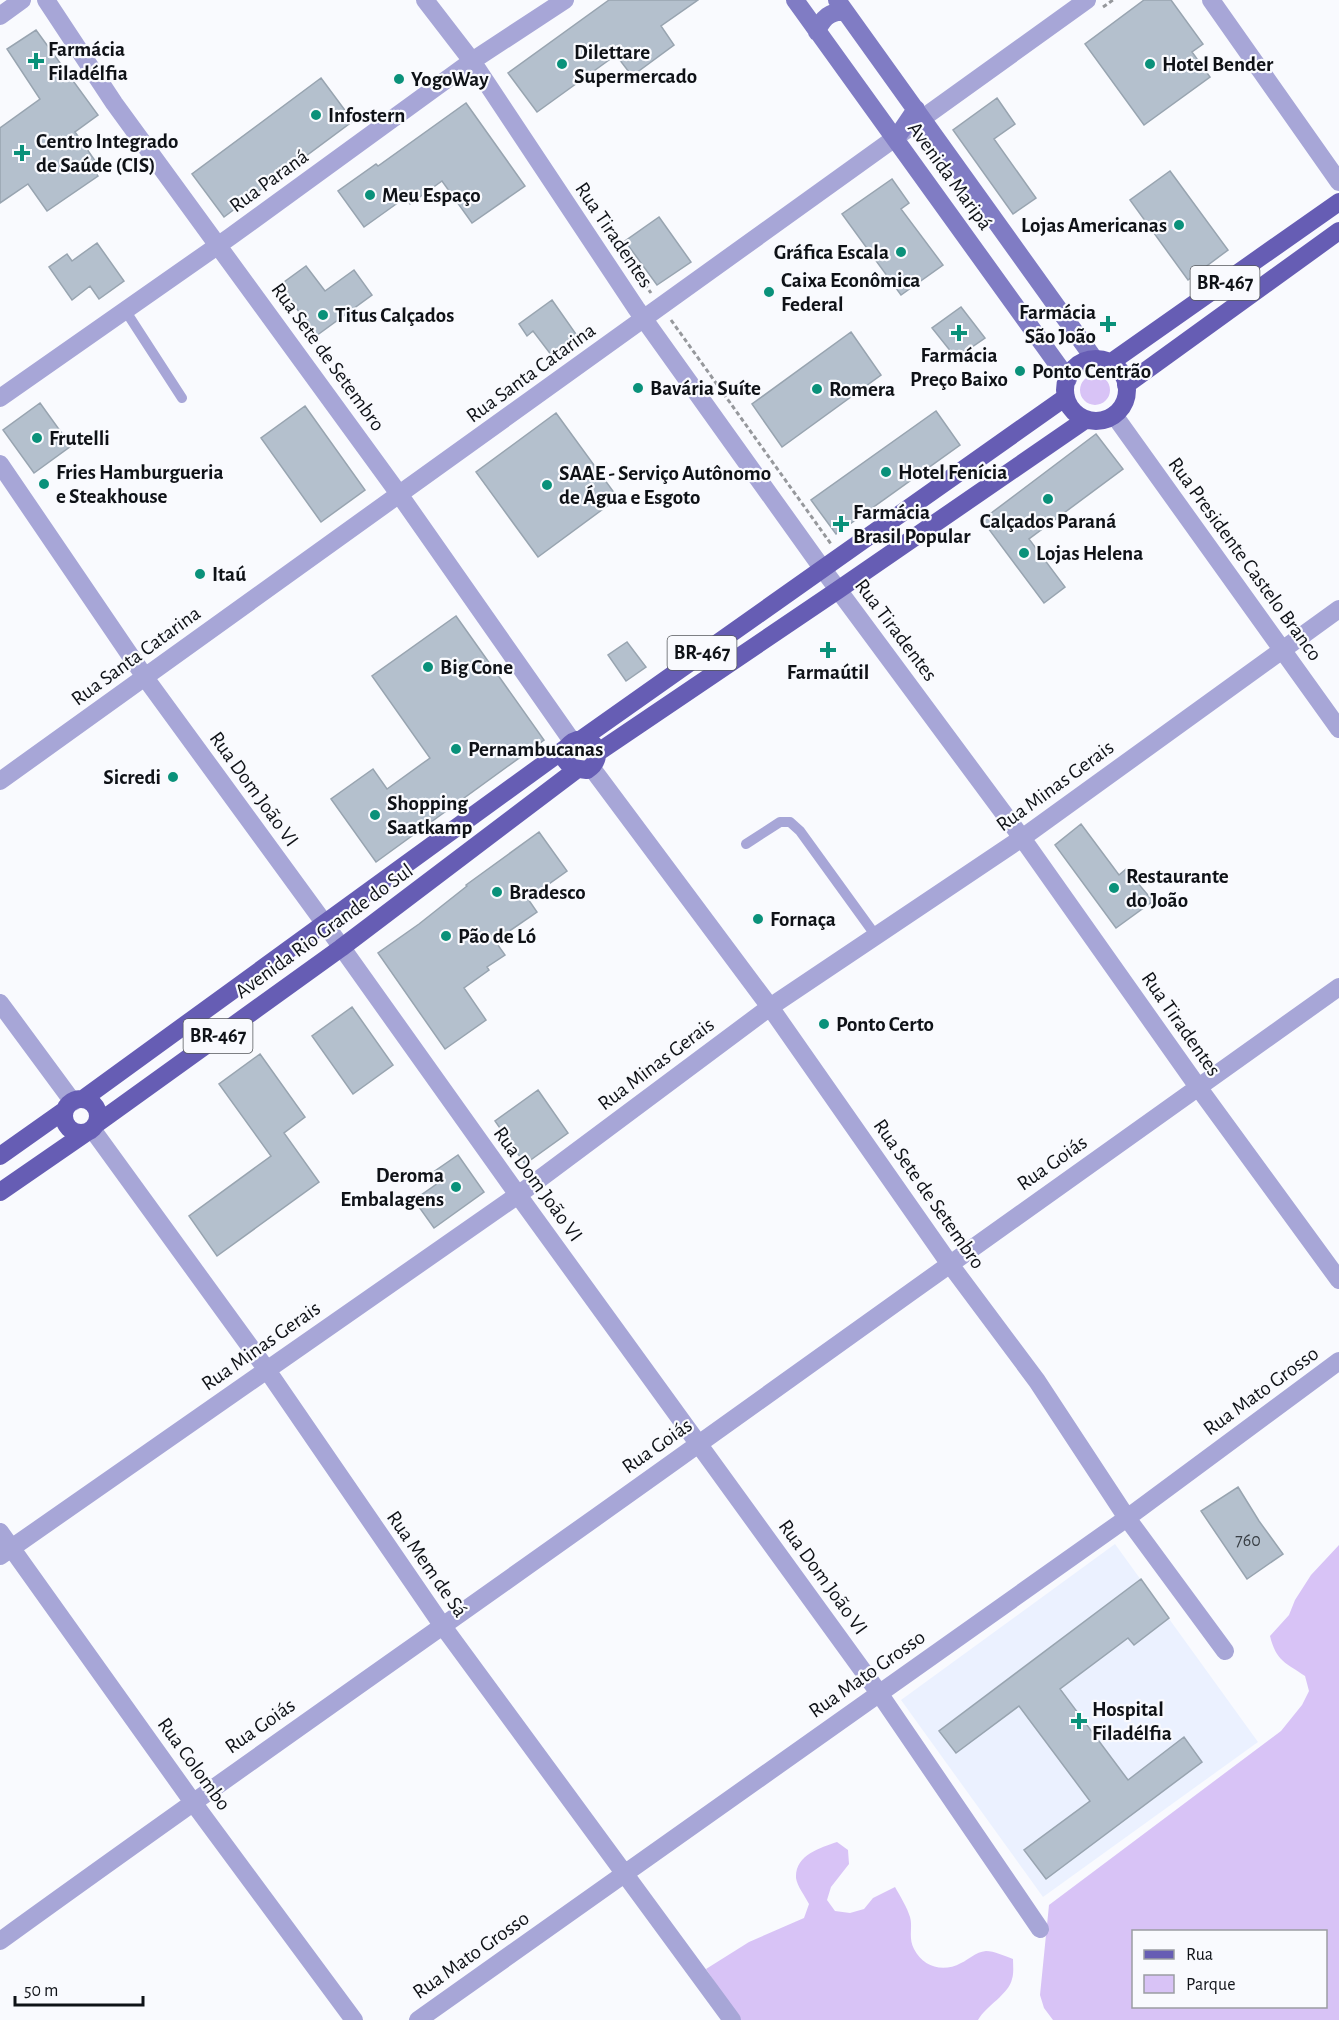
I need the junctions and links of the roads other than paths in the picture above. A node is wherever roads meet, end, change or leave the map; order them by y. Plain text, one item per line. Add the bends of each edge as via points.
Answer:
1 (22, 0) edge
2 (45, 0) edge
3 (425, 0) edge
4 (565, 0) edge
5 (800, 0) edge
6 (1087, 0) edge
7 (1211, 0) edge
8 (841, 6) edge
9 (0, 16) edge
10 (817, 32) junction
11 (471, 62) junction
12 (919, 114) junction
13 (896, 138) junction
14 (1339, 182) edge
15 (1339, 202) edge
16 (1339, 231) edge
17 (218, 245) junction
18 (125, 310) junction
19 (644, 319) junction
20 (1102, 361) junction
21 (1126, 385) junction
22 (1067, 388) junction
23 (0, 398) edge
24 (182, 398) dead end
25 (1114, 415) junction
26 (1085, 420) junction
27 (0, 464) edge
28 (399, 494) junction
29 (822, 568) junction
30 (838, 590) junction
31 (1339, 609) edge
32 (1282, 648) junction
33 (145, 678) junction
34 (1339, 729) edge
35 (574, 742) junction
36 (588, 763) junction
37 (0, 781) edge
38 (1022, 838) junction
39 (746, 844) dead end
40 (325, 924) junction
41 (876, 936) junction
42 (341, 948) junction
43 (1339, 987) edge
44 (0, 1003) edge
45 (771, 1007) junction
46 (1198, 1087) junction
47 (74, 1104) junction
48 (91, 1128) junction
49 (0, 1156) edge
50 (0, 1192) edge
51 (518, 1195) junction
52 (949, 1263) junction
53 (1339, 1280) edge
54 (1339, 1361) edge
55 (267, 1370) junction
56 (700, 1443) junction
57 (1127, 1518) junction
58 (0, 1532) edge
59 (6, 1552) edge
60 (442, 1625) junction
61 (1225, 1651) dead end
62 (879, 1693) junction
63 (192, 1801) junction
64 (625, 1874) junction
65 (1040, 1929) dead end
66 (0, 1941) edge
67 (354, 2020) edge
68 (418, 2020) edge
69 (732, 2020) edge

1 - 9 street
2 - 17 street, Rua Sete de Setembro via 114,103
3 - 11 street, Rua Tiradentes
4 - 11 street, Rua Paraná
5 - 10 main road, Avenida Maripá
6 - 12 street, Rua Santa Catarina
7 - 14 street
8 - 10 main road via 826,16
8 - 12 main road, Avenida Maripá
10 - 13 main road, Avenida Maripá
11 - 17 street, Rua Paraná
11 - 19 street, Rua Tiradentes
12 - 13 street, Rua Santa Catarina
12 - 20 main road, Avenida Maripá
13 - 19 street, Rua Santa Catarina
13 - 22 main road, Avenida Maripá
15 - 20 main road, Avenida Rio Grande do Sul / BR-467
16 - 21 main road, BR-467
17 - 18 street, Rua Paraná
17 - 28 street, Rua Sete de Setembro
18 - 23 street, Rua Paraná
18 - 24 lane
19 - 28 street, Rua Santa Catarina
19 - 29 street, Rua Tiradentes
20 - 21 main road via 1122,374
20 - 22 main road, Avenida Rio Grande do Sul / BR-467 via 1080,364
21 - 25 main road via 1124,404
22 - 26 main road via 1070,406
22 - 29 main road, Avenida Rio Grande do Sul / BR-467
25 - 26 main road, Avenida Rio Grande do Sul / BR-467 via 1100,421
25 - 32 street, Rua Presidente Castelo Branco
26 - 30 main road, Avenida Rio Grande do Sul / BR-467
27 - 33 street, Rua Dom João VI
28 - 33 street, Rua Santa Catarina
28 - 35 street, Rua Sete de Setembro
29 - 30 street, Rua Tiradentes
29 - 35 main road, Avenida Rio Grande do Sul / BR-467
30 - 36 main road, Avenida Rio Grande do Sul / BR-467
30 - 38 street, Rua Tiradentes
31 - 32 street, Rua Minas Gerais
32 - 34 street, Rua Presidente Castelo Branco
32 - 38 street, Rua Minas Gerais
33 - 37 street, Rua Santa Catarina
33 - 40 street, Rua Dom João VI
35 - 36 main road via 593,743
35 - 36 main road via 566,761 572,768
35 - 40 main road, Avenida Rio Grande do Sul / BR-467
36 - 42 main road, Avenida Rio Grande do Sul / BR-467
36 - 45 street, Rua Sete de Setembro
38 - 41 street, Rua Minas Gerais
38 - 46 street, Rua Tiradentes
39 - 41 lane via 780,822 790,822
40 - 42 street, Rua Dom João VI
40 - 47 main road, Avenida Rio Grande do Sul / BR-467
41 - 45 street, Rua Minas Gerais
42 - 48 main road, Avenida Rio Grande do Sul / BR-467
42 - 51 street, Rua Dom João VI
43 - 46 street, Rua Goiás
44 - 47 street
45 - 51 street, Rua Minas Gerais
45 - 52 street, Rua Sete de Setembro
46 - 52 street, Rua Goiás
46 - 53 street, Rua Tiradentes
47 - 48 main road via 89,1101 96,1109 98,1114
47 - 48 main road via 65,1121 71,1130 81,1133
47 - 49 main road, Avenida Rio Grande do Sul / BR-467
48 - 50 main road, Avenida Rio Grande do Sul / BR-467
48 - 55 street, Rua Mem de Sá
51 - 55 street, Rua Minas Gerais
51 - 56 street, Rua Dom João VI
52 - 56 street, Rua Goiás
52 - 57 street, Rua Sete de Setembro via 1037,1381
54 - 57 street, Rua Mato Grosso
55 - 59 street, Rua Minas Gerais
55 - 60 street, Rua Mem de Sá
56 - 60 street, Rua Goiás
56 - 62 street, Rua Dom João VI
57 - 61 street, Rua Sete de Setembro
57 - 62 street, Rua Mato Grosso
58 - 59 street, Rua Colombo
59 - 63 street, Rua Colombo
60 - 63 street, Rua Goiás
60 - 64 street, Rua Mem de Sá
62 - 64 street, Rua Mato Grosso
62 - 65 street, Rua Dom João VI
63 - 66 street, Rua Goiás
63 - 67 street, Rua Colombo
64 - 68 street, Rua Mato Grosso
64 - 69 street, Rua Mem de Sá

